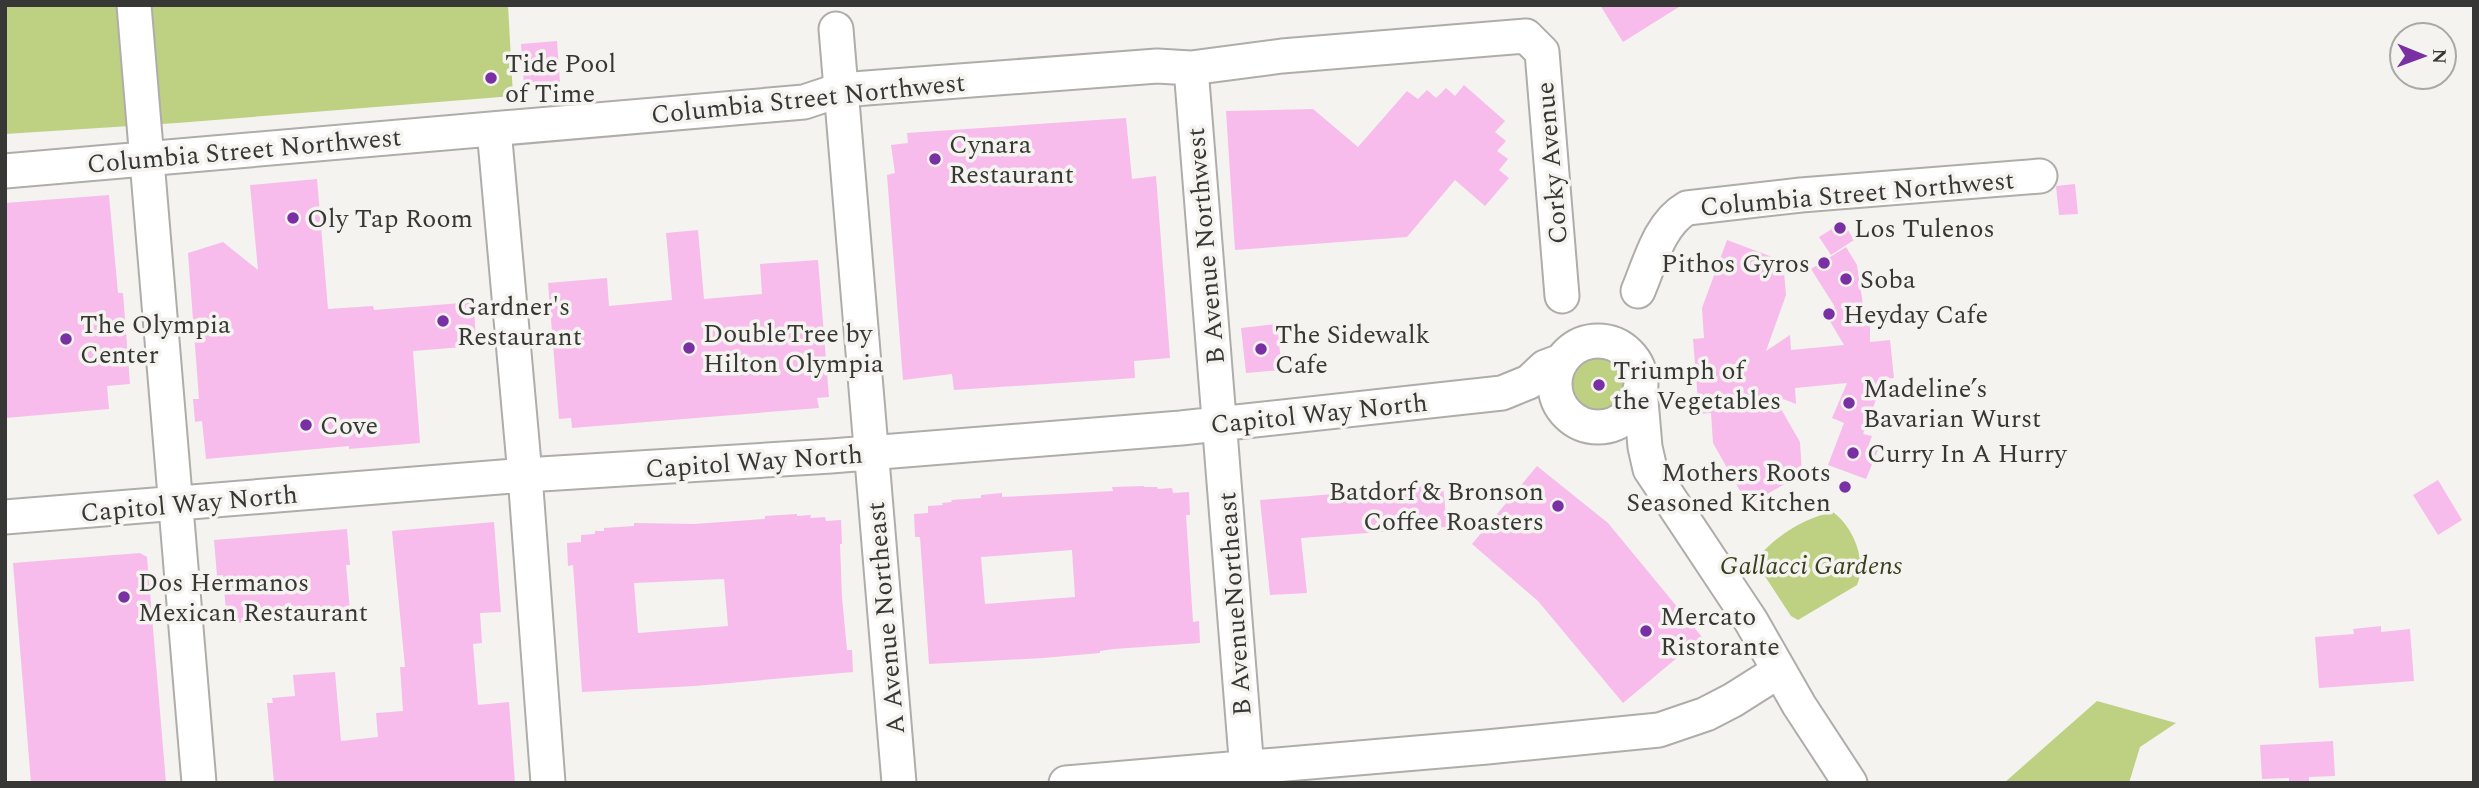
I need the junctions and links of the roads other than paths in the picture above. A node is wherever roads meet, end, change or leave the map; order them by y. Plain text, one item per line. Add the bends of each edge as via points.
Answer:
1 (134, 5) edge
2 (836, 29) dead end
3 (1527, 37) joint
4 (1191, 68) junction
5 (840, 90) junction
6 (494, 130) junction
7 (146, 159) junction
8 (5, 171) edge
9 (2040, 176) dead end
10 (1638, 291) dead end
11 (1562, 296) dead end
12 (1561, 361) junction
13 (1640, 389) junction
14 (1502, 393) junction
15 (1579, 424) junction
16 (1220, 425) junction
17 (872, 453) junction
18 (1650, 469) junction
19 (525, 475) junction
20 (176, 503) junction
21 (5, 517) edge
22 (1779, 671) junction
23 (1247, 774) edge
24 (199, 783) edge
25 (548, 783) edge
26 (899, 783) edge
27 (1066, 783) edge
28 (1850, 783) edge

1 - 7 street
2 - 5 street, A Avenue Northeast
3 - 4 street, Columbia Street Northwest via 1282,55
3 - 11 street, Corky Avenue via 1542,52
4 - 5 street, Columbia Street Northwest via 1157,66
4 - 16 street, B Avenue Northwest
5 - 6 street, Columbia Street Northwest via 804,102
5 - 17 street, A Avenue Northeast
6 - 7 street, Columbia Street Northwest
6 - 19 street
7 - 8 street, Columbia Street Northwest
7 - 20 street
9 - 10 street, Columbia Street Northwest via 1688,208 1664,230
12 - 13 street via 1581,344 1608,342 1620,347 1637,365
12 - 14 street, Capitol Way North via 1545,367 1530,382
12 - 15 street via 1554,384 1556,397
13 - 15 street via 1638,401 1623,419 1602,427
13 - 18 street
14 - 15 street, Capitol Way North via 1530,400 1549,415
14 - 16 street, Capitol Way North
15 - 18 street via 1588,434
16 - 17 street, Capitol Way North
16 - 23 street, B AvenueNortheast
17 - 19 street, Capitol Way North
17 - 26 street, A Avenue Northeast
18 - 22 street
19 - 20 street, Capitol Way North
19 - 25 street
20 - 21 street, Capitol Way North
20 - 24 street
22 - 23 street via 1706,714 1659,730
22 - 28 street
23 - 27 street

